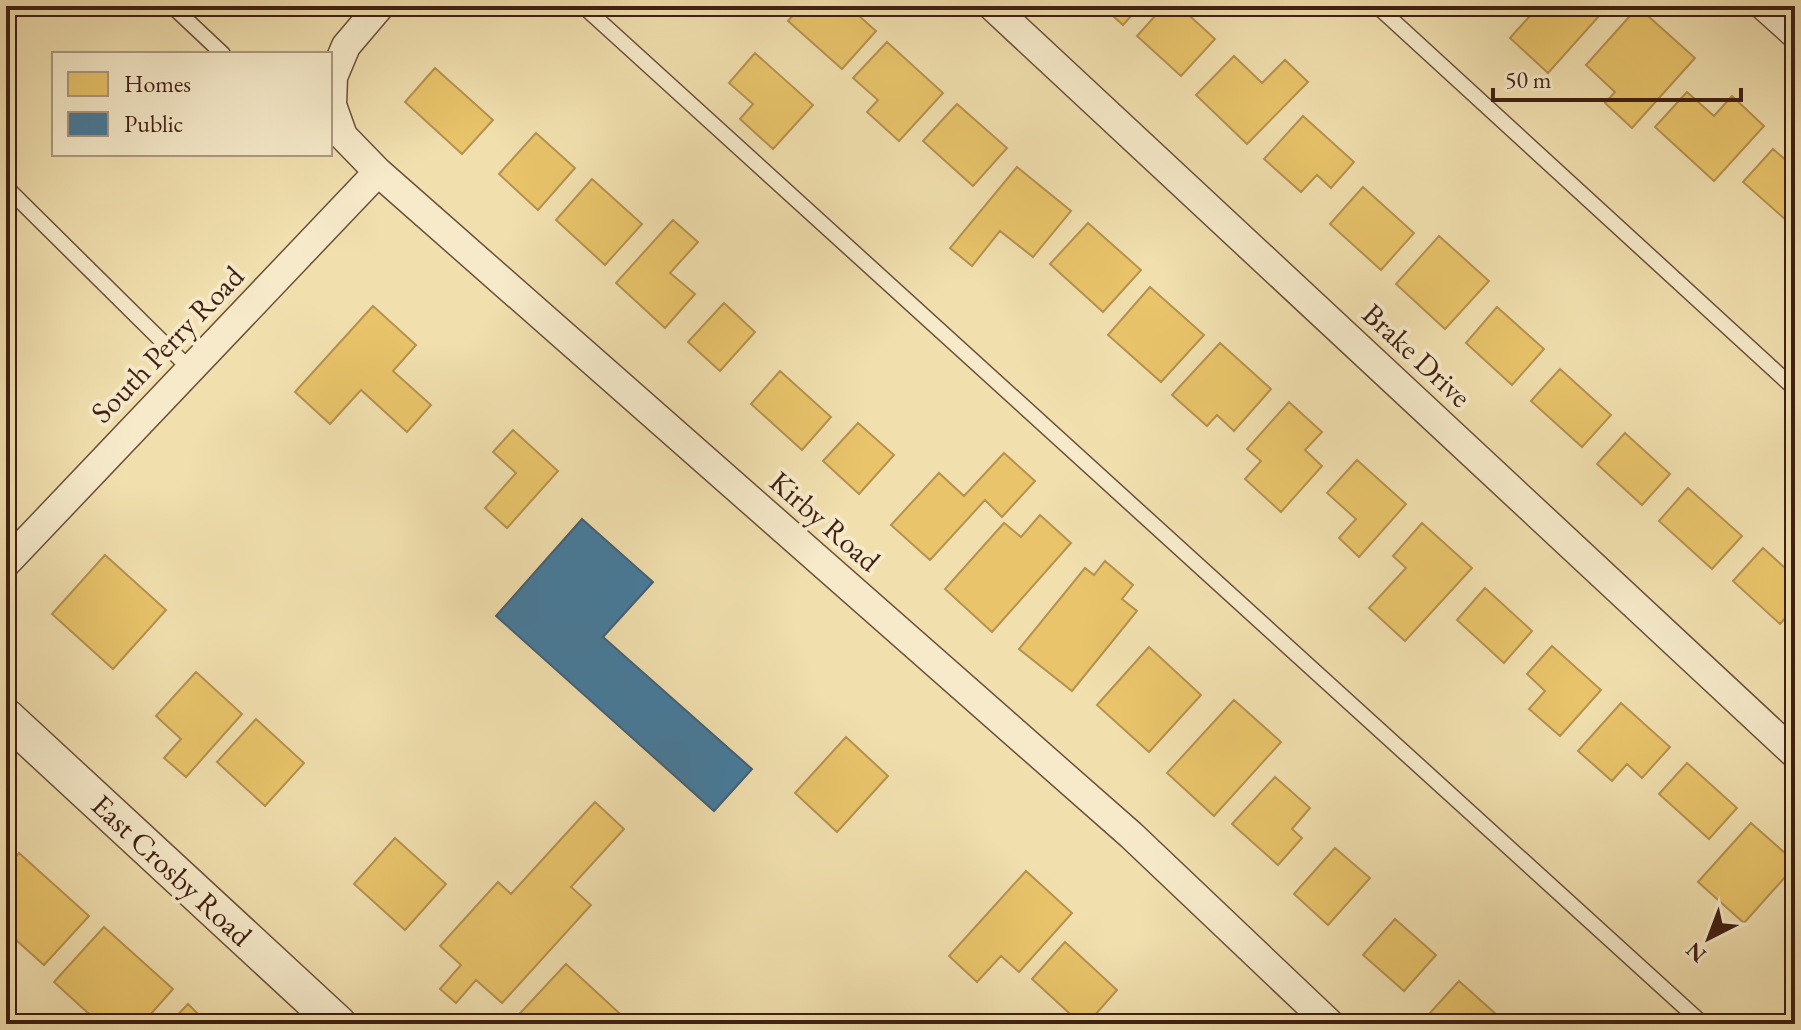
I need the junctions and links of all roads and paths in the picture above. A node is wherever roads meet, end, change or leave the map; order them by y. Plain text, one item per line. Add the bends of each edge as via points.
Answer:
1 (172, 6) edge
2 (380, 6) edge
3 (583, 6) edge
4 (992, 6) edge
5 (1377, 6) edge
6 (1764, 6) edge
7 (1795, 34) edge
8 (221, 52) edge
9 (332, 77) edge
10 (378, 172) junction
11 (6, 187) edge
12 (190, 369) junction
13 (1795, 389) edge
14 (6, 563) edge
15 (6, 717) edge
16 (1795, 754) edge
17 (338, 1024) edge
18 (1330, 1024) edge
19 (1703, 1024) edge

1 - 8 lane
2 - 9 street, Kirby Road via 346,46
3 - 19 lane
4 - 16 street, Brake Drive
5 - 13 lane
6 - 7 street
9 - 10 street, Kirby Road via 332,105 343,136
10 - 12 street, South Perry Road
10 - 18 street, Kirby Road via 1119,825
11 - 12 lane
12 - 14 street, South Perry Road
15 - 17 street, East Crosby Road

